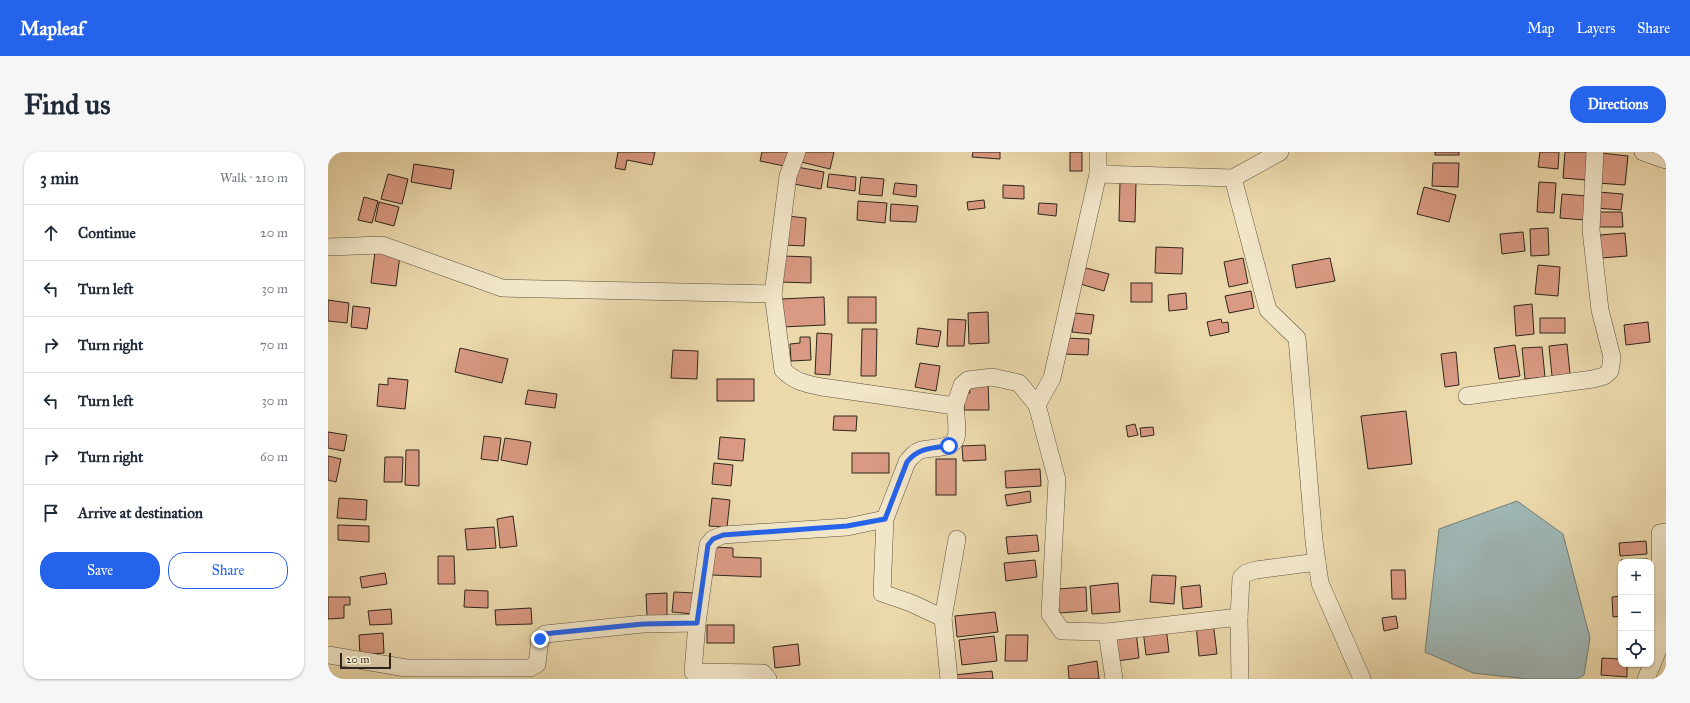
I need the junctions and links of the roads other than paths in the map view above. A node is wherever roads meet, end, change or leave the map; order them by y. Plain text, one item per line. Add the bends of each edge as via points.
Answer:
1 (797, 152) edge
2 (1098, 152) edge
3 (1280, 152) edge
4 (1595, 152) edge
5 (1643, 152) edge
6 (1666, 160) edge
7 (1098, 174) junction
8 (1233, 178) junction
9 (328, 247) edge
10 (773, 294) junction
11 (1467, 396) dead end
12 (1037, 405) junction
13 (955, 406) junction
14 (885, 519) junction
15 (1666, 532) edge
16 (957, 540) dead end
17 (1317, 562) junction
18 (1239, 617) junction
19 (943, 618) junction
20 (697, 623) junction
21 (1107, 632) junction
22 (328, 655) edge
23 (432, 673) edge
24 (692, 676) edge
25 (768, 679) edge
26 (949, 679) edge
27 (1114, 679) edge
28 (1240, 679) edge
29 (1362, 679) edge
30 (1646, 679) edge

1 - 10 street via 788,176
2 - 7 street
3 - 8 street
4 - 11 street via 1591,230 1600,310 1612,356 1610,371 1593,379
5 - 6 street
7 - 8 street
7 - 12 street via 1052,378
8 - 17 street via 1268,310 1297,338
9 - 10 street via 382,245 502,288
10 - 13 street via 783,370 791,378 804,384
12 - 13 street via 1019,383 992,377 973,379 962,384
12 - 21 street via 1057,480 1050,614 1062,631
13 - 14 street via 956,438 949,446 921,450 912,455
14 - 19 street via 882,593
14 - 20 street via 847,526 723,535 713,539 708,545
15 - 30 street via 1660,533 1662,640
16 - 19 street
17 - 18 street via 1246,573 1241,578
17 - 29 street via 1320,583
18 - 21 street
18 - 28 street
19 - 26 street
20 - 23 street via 643,624 545,634 540,639 537,664 530,668
20 - 24 street
21 - 27 street
22 - 23 street
24 - 25 street via 763,673

